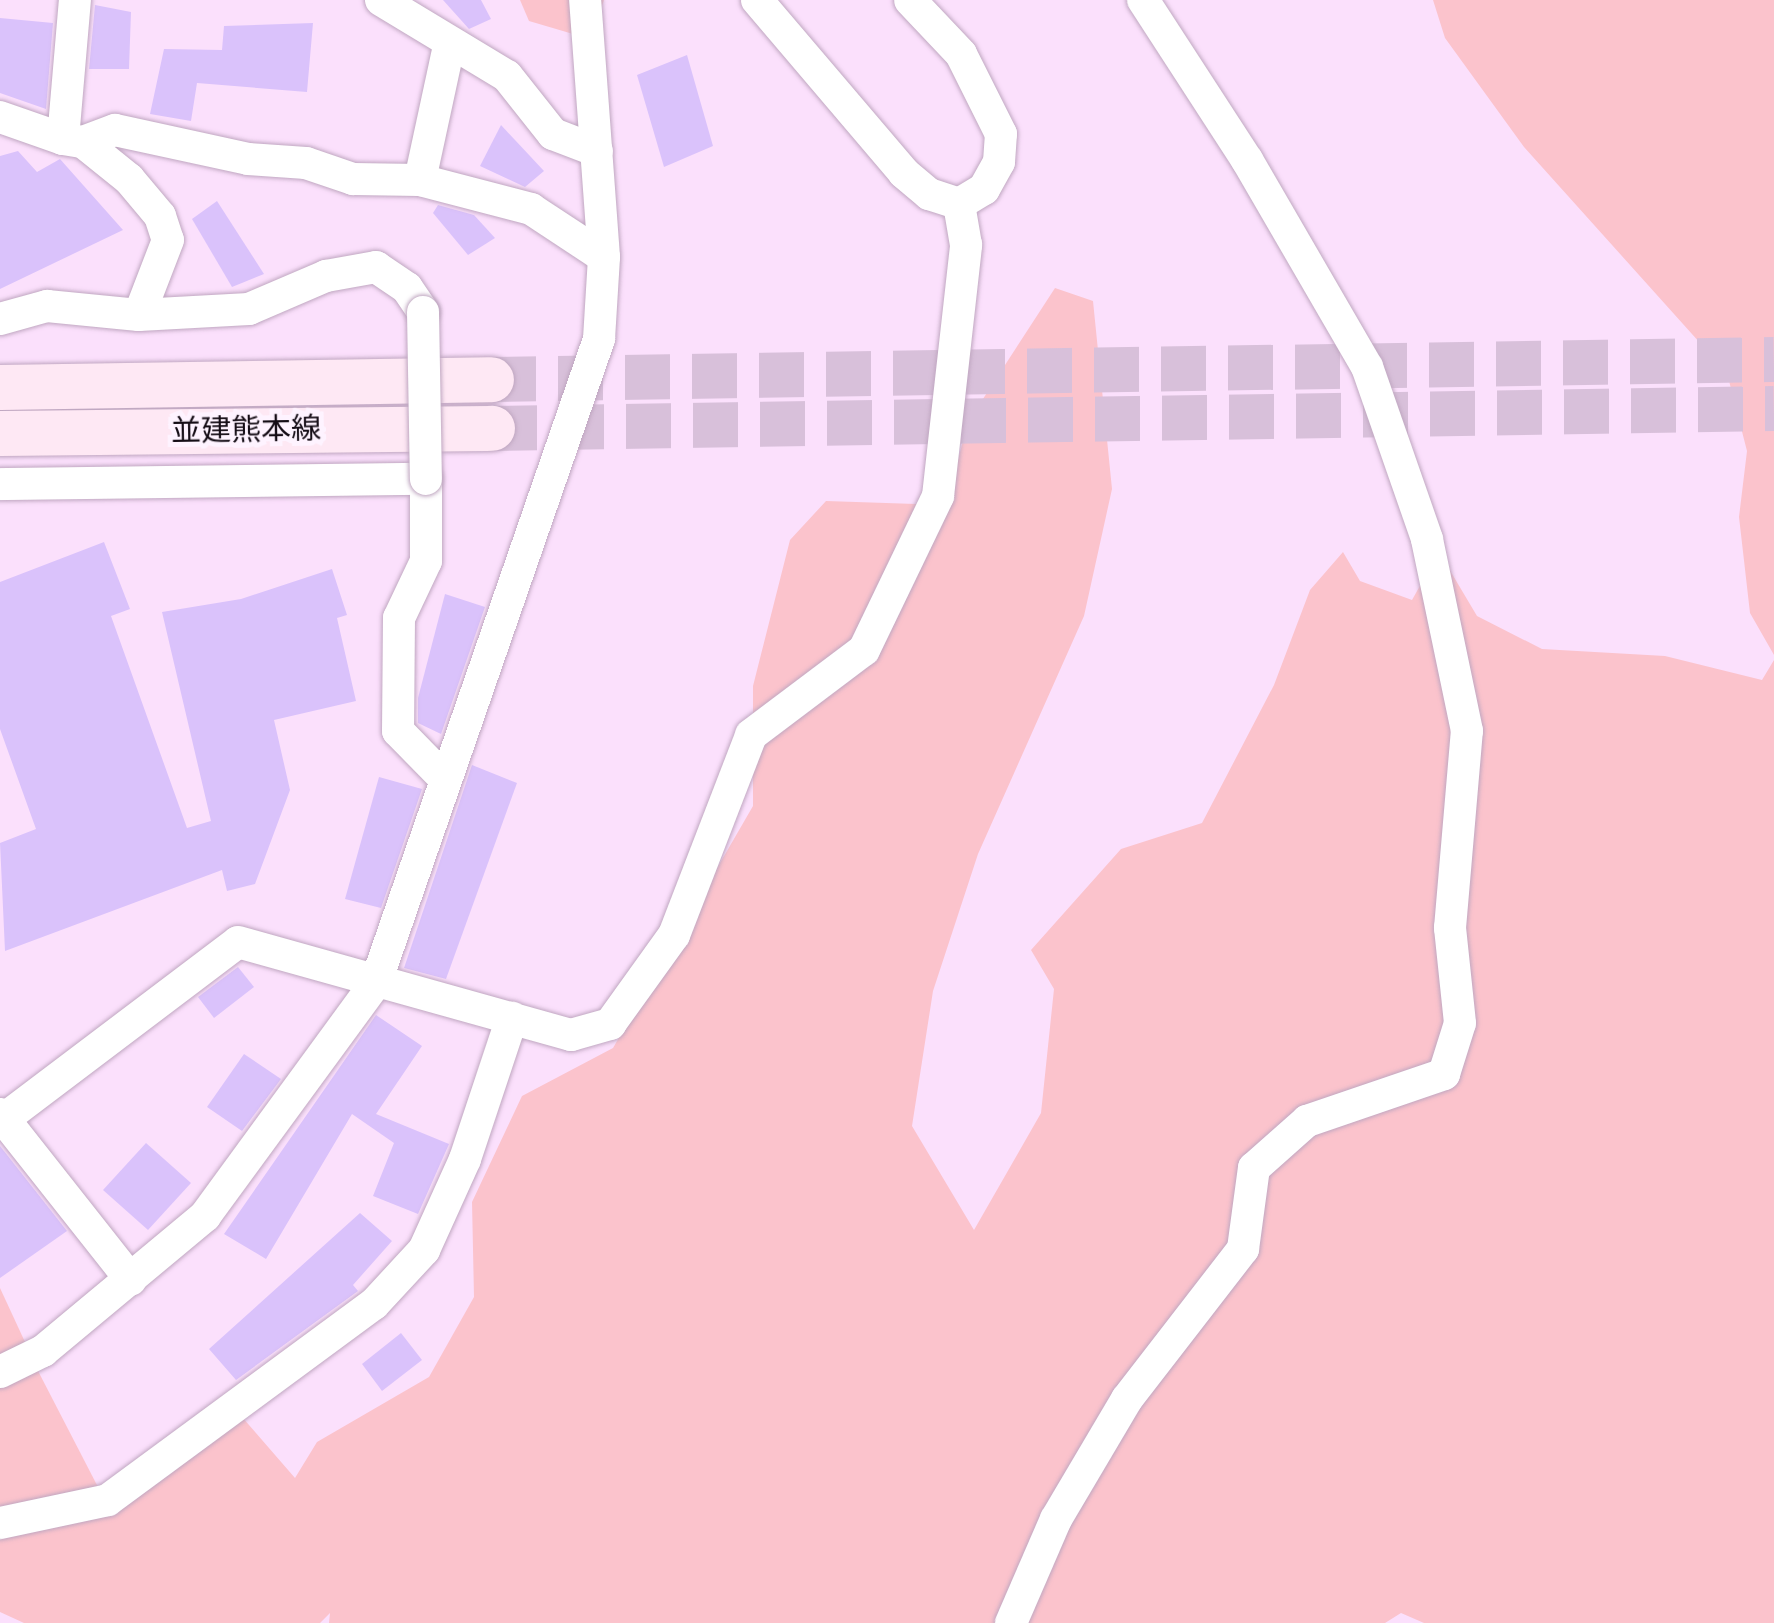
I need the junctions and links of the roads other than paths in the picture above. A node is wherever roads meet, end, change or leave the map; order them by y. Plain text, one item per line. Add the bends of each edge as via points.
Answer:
1 (75, 0) edge
2 (380, 0) edge
3 (584, 0) edge
4 (757, 0) edge
5 (910, 0) edge
6 (1143, 0) edge
7 (448, 46) junction
8 (0, 117) edge
9 (73, 141) junction
10 (598, 151) junction
11 (420, 180) junction
12 (960, 204) junction
13 (604, 258) junction
14 (139, 315) junction
15 (0, 319) edge
16 (492, 379) tunnel mouth
17 (0, 387) edge
18 (492, 428) tunnel mouth
19 (0, 433) edge
20 (426, 479) junction
21 (0, 484) edge
22 (445, 779) junction
23 (376, 982) junction
24 (512, 1018) junction
25 (1, 1118) edge
26 (131, 1280) junction
27 (0, 1372) edge
28 (0, 1523) edge
29 (1012, 1623) edge

1 - 9 street
2 - 7 street
3 - 10 street
4 - 12 street via 904,172 929,194
5 - 12 street via 962,54 1000,134 999,162 984,190
6 - 29 street via 1248,160 1367,367 1427,539 1467,731 1450,928 1460,1023 1444,1074 1307,1121 1254,1168 1243,1250 1128,1399 1056,1519
7 - 10 street via 508,76 554,134
7 - 11 street
8 - 9 street
9 - 11 street via 115,130 248,160 306,162 354,180
9 - 14 street via 130,179 160,216 168,240
10 - 13 street
11 - 13 street via 531,210
12 - 24 street via 966,244 938,496 864,650 751,735 674,935 610,1024 571,1035
13 - 22 street via 599,340
14 - 15 street via 46,306
14 - 20 street, bridge via 249,309 326,276 376,267 407,288 424,312
16 - 17 main road, 並建熊本線
18 - 19 main road, 並建熊本線
20 - 21 street
20 - 22 street via 426,562 399,618 398,730
22 - 23 street
23 - 24 street
23 - 25 street via 238,942
23 - 26 street via 205,1216
24 - 28 street via 465,1160 424,1250 374,1304 108,1500
25 - 26 street
26 - 27 street via 43,1351

